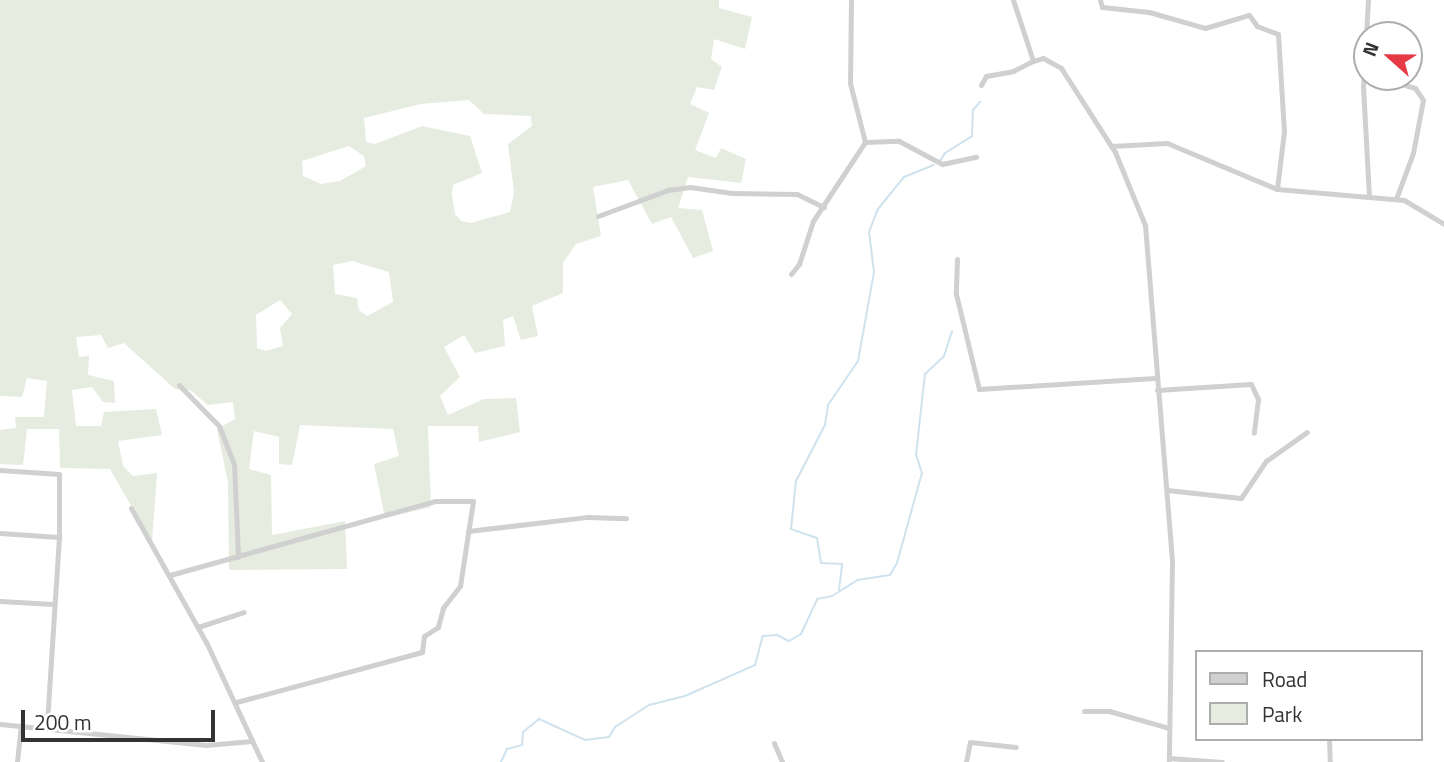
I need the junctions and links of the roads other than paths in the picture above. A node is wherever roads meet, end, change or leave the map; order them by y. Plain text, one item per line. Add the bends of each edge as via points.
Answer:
1 (851, 0) edge
2 (1013, 0) edge
3 (1100, 0) edge
4 (1370, 1) edge
5 (1369, 21) edge
6 (1033, 61) junction
7 (981, 85) dead end
8 (1366, 91) edge
9 (1417, 91) edge
10 (865, 142) junction
11 (1111, 146) junction
12 (976, 158) dead end
13 (1277, 189) junction
14 (1369, 197) junction
15 (1396, 199) junction
16 (824, 207) junction
17 (598, 216) dead end
18 (1444, 224) edge
19 (957, 259) dead end
20 (791, 274) dead end
21 (1156, 378) junction
22 (179, 385) dead end
23 (1157, 390) junction
24 (1307, 432) dead end
25 (1254, 433) dead end
26 (0, 470) edge
27 (1167, 490) junction
28 (131, 508) dead end
29 (626, 518) dead end
30 (468, 531) junction
31 (0, 533) edge
32 (59, 537) junction
33 (238, 557) junction
34 (170, 575) junction
35 (0, 601) edge
36 (53, 604) junction
37 (244, 612) dead end
38 (198, 627) junction
39 (237, 702) junction
40 (1084, 711) dead end
41 (0, 724) edge
42 (21, 725) junction
43 (47, 725) junction
44 (1169, 728) junction
45 (252, 741) junction
46 (1329, 741) edge
47 (774, 743) dead end
48 (1016, 747) dead end
49 (1169, 760) edge
50 (17, 762) edge
51 (262, 762) edge
52 (782, 762) edge
53 (966, 762) edge
54 (1222, 762) edge
55 (1330, 762) edge

1 - 10 street via 850,83
2 - 6 street
3 - 13 street via 1102,7 1149,12 1205,29 1249,15 1257,26 1278,34 1284,131
4 - 5 street
6 - 7 street via 1013,71 987,75
6 - 11 street via 1043,58 1061,68
8 - 14 street
9 - 15 street via 1423,100 1413,153
10 - 12 street via 899,141 942,164
10 - 16 street
11 - 13 street via 1167,143
11 - 21 street via 1145,225
13 - 14 street
14 - 15 street
15 - 18 street
16 - 17 street via 797,194 690,187 667,190
16 - 20 street
19 - 21 street via 956,294 979,389
21 - 23 street
22 - 33 street via 219,426 234,464
23 - 25 street via 1251,384 1258,399
23 - 27 street
24 - 27 street via 1259,468 1241,498
26 - 32 street via 59,474
27 - 44 street via 1172,561
28 - 34 street
29 - 30 street via 589,517
30 - 33 street via 473,501 435,500
30 - 39 street via 460,586 443,608 438,627 424,636 422,653
31 - 32 street
32 - 36 street
33 - 34 street
34 - 38 street
35 - 36 street
36 - 43 street
37 - 38 street
38 - 39 street
39 - 45 street
40 - 44 street via 1109,711
41 - 42 street
42 - 43 street
42 - 50 street
43 - 45 street via 206,745
44 - 49 street
45 - 51 street
46 - 55 street
47 - 52 street
48 - 53 street via 970,742
49 - 54 street

